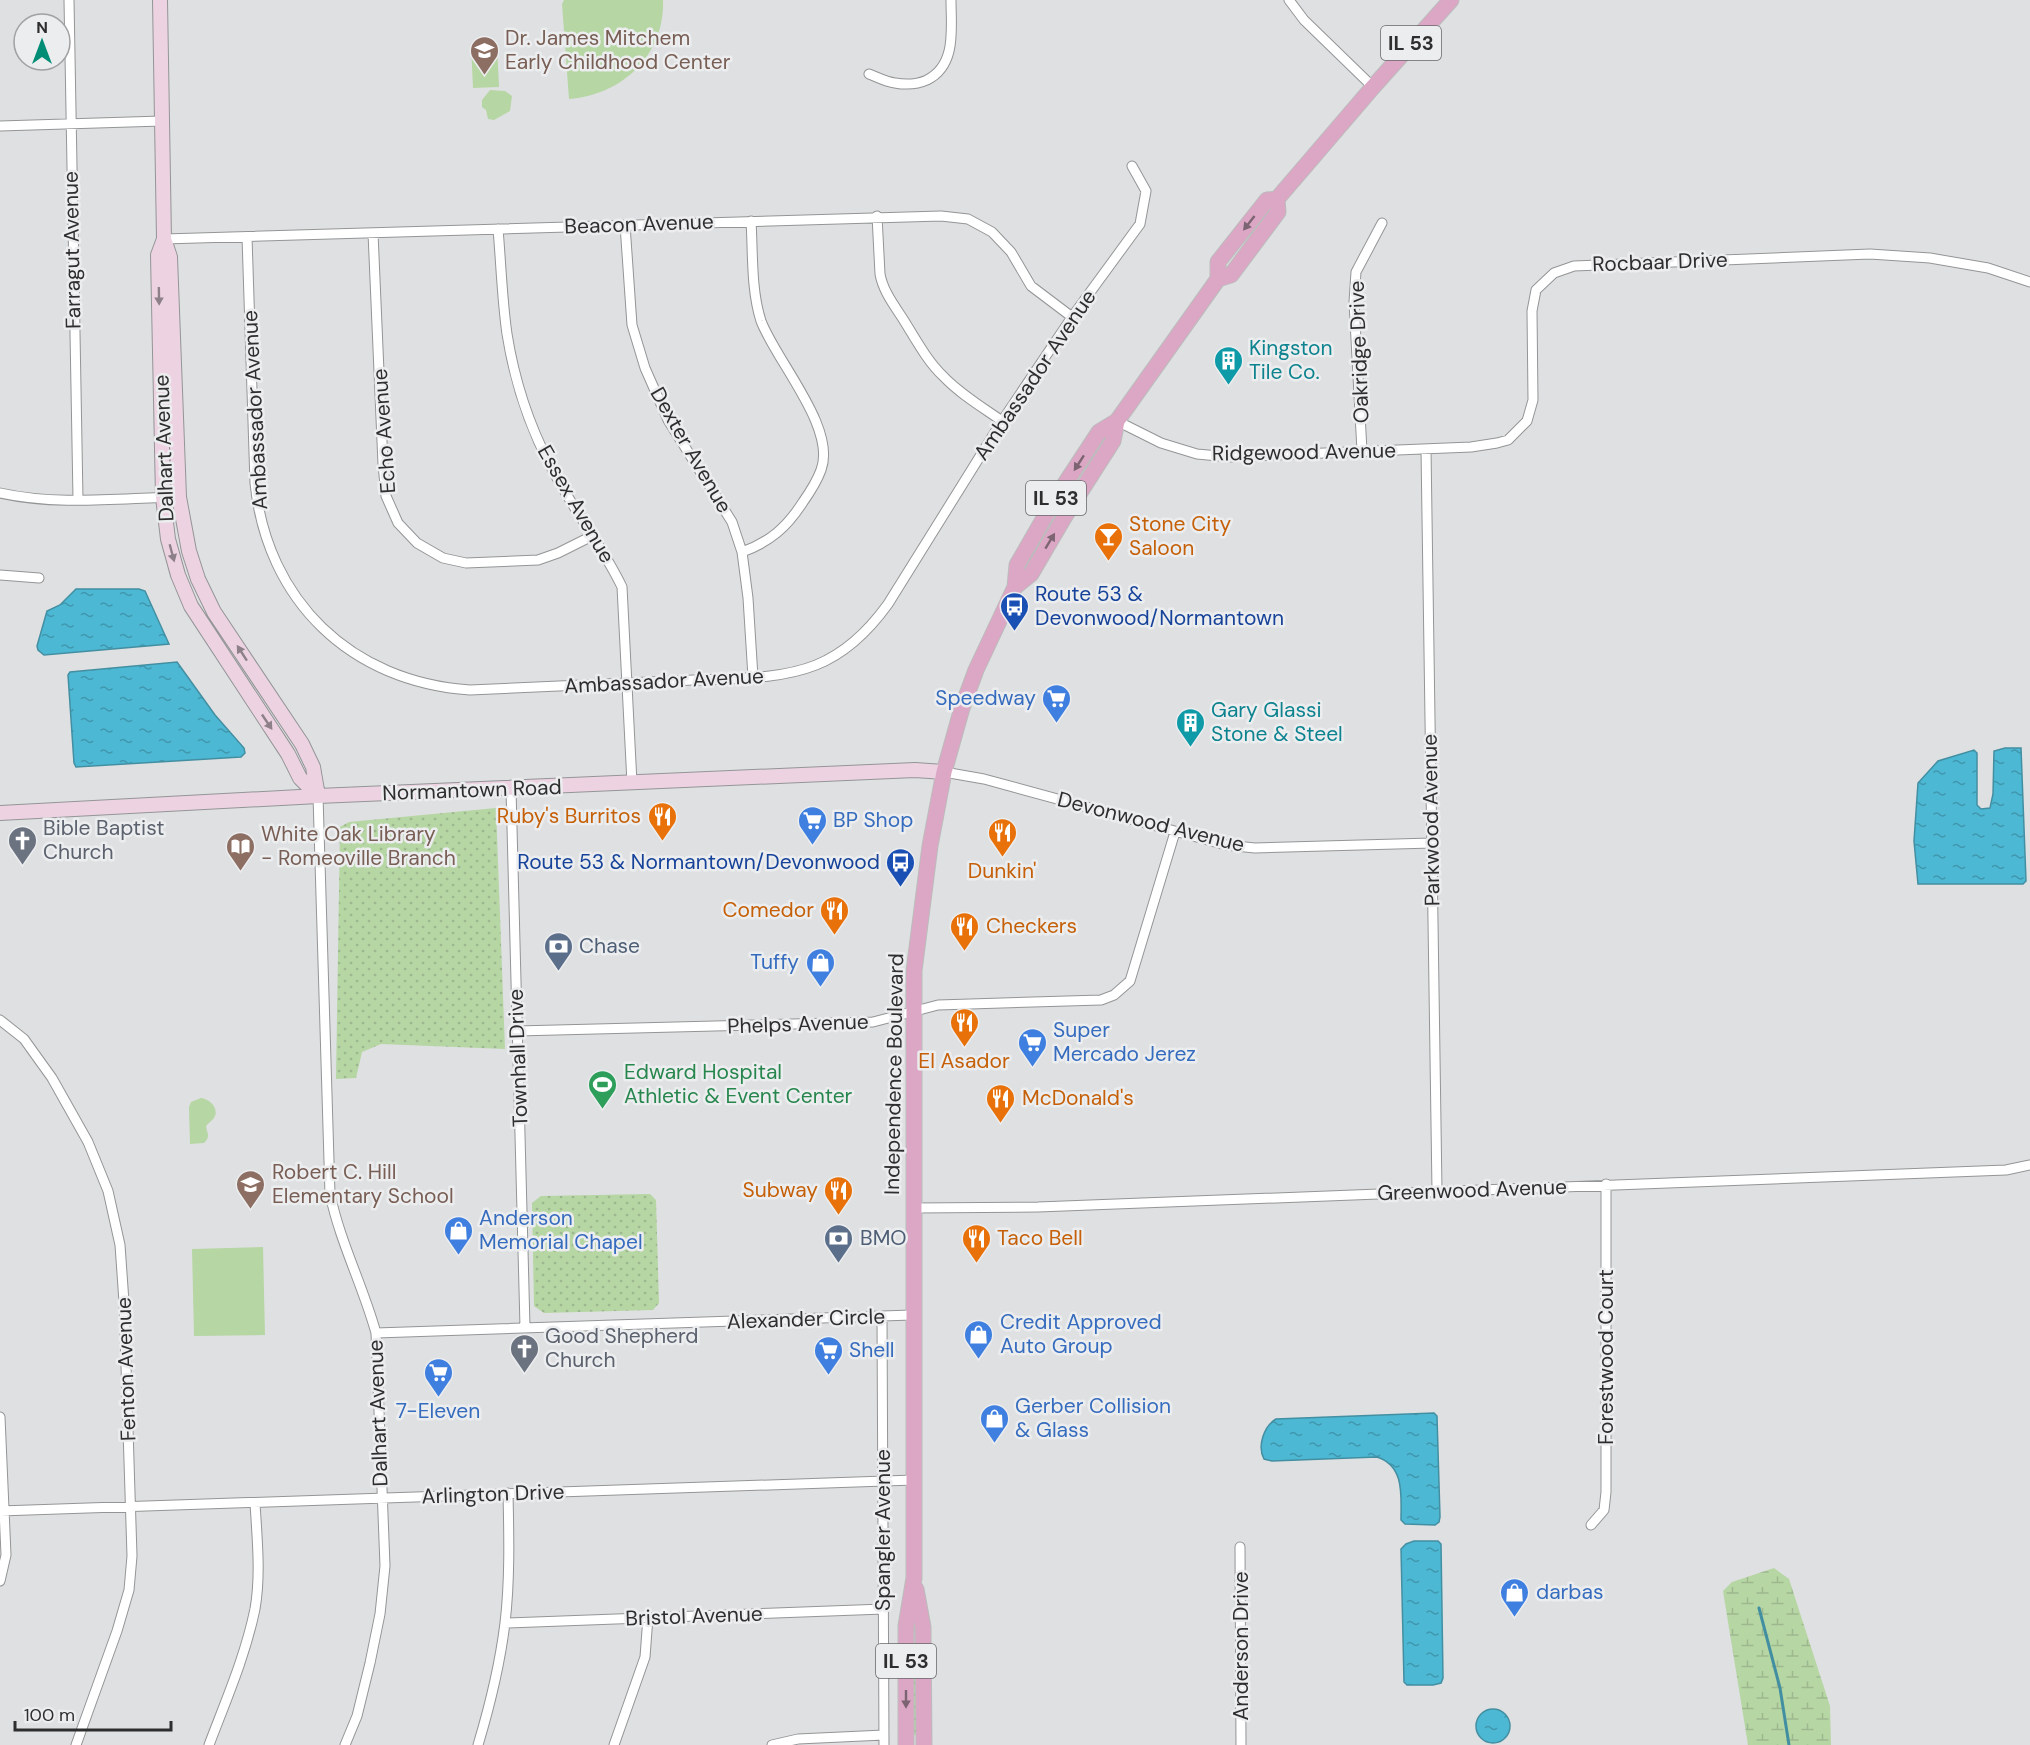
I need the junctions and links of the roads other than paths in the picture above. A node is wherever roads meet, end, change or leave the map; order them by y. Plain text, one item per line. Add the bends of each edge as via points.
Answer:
1 (69, 0) edge
2 (160, 0) edge
3 (951, 0) edge
4 (1289, 0) edge
5 (1451, 0) edge
6 (869, 74) dead end
7 (1373, 87) junction
8 (162, 121) junction
9 (70, 124) junction
10 (0, 126) edge
11 (1132, 166) dead end
12 (877, 216) junction
13 (751, 221) junction
14 (1382, 223) dead end
15 (625, 225) junction
16 (498, 229) junction
17 (373, 233) junction
18 (247, 237) junction
19 (164, 238) junction
20 (2030, 282) edge
21 (1072, 317) junction
22 (1002, 421) junction
23 (1117, 421) junction
24 (1426, 449) junction
25 (1362, 451) junction
26 (0, 493) edge
27 (179, 496) junction
28 (163, 497) junction
29 (78, 499) junction
30 (592, 536) junction
31 (742, 552) junction
32 (0, 575) edge
33 (39, 578) dead end
34 (753, 676) junction
35 (628, 683) junction
36 (944, 772) junction
37 (632, 783) junction
38 (511, 789) junction
39 (318, 796) junction
40 (0, 813) edge
41 (1175, 832) junction
42 (1432, 843) junction
43 (913, 1013) junction
44 (0, 1020) edge
45 (517, 1031) junction
46 (2030, 1165) edge
47 (1606, 1185) junction
48 (1437, 1191) junction
49 (914, 1208) junction
50 (912, 1315) junction
51 (882, 1316) junction
52 (525, 1328) junction
53 (376, 1333) junction
54 (0, 1417) edge
55 (914, 1480) junction
56 (883, 1481) junction
57 (508, 1493) junction
58 (381, 1498) junction
59 (255, 1503) junction
60 (130, 1506) junction
61 (2, 1511) edge
62 (1591, 1525) dead end
63 (1240, 1547) dead end
64 (914, 1578) junction
65 (0, 1581) edge
66 (884, 1609) junction
67 (648, 1617) junction
68 (505, 1623) junction
69 (884, 1740) edge
70 (76, 1745) edge
71 (208, 1745) edge
72 (345, 1745) edge
73 (478, 1745) edge
74 (614, 1745) edge
75 (772, 1745) edge
76 (906, 1745) edge
77 (924, 1745) edge
78 (1241, 1745) edge

1 - 9 street, Farragut Avenue
2 - 8 main road, Dalhart Avenue
3 - 6 street via 949,55 938,74 919,84 896,84
4 - 7 street via 1304,20
5 - 7 main road, Independence Boulevard / IL 53
7 - 23 main road, Independence Boulevard / IL 53 via 1277,199 1278,212 1231,274 1218,279
8 - 9 street
8 - 19 main road, Dalhart Avenue
9 - 10 street
9 - 29 street, Farragut Avenue
11 - 21 street, Ambassador Avenue via 1146,190 1140,224
12 - 13 street, Beacon Avenue
12 - 21 street, Beacon Avenue via 941,216 976,223 992,232 1011,252 1031,286
12 - 22 street via 880,274 889,297 941,375
13 - 15 street, Beacon Avenue
13 - 31 street via 760,318 814,416 824,455 822,469 788,525 770,540
14 - 25 street, Oakridge Drive via 1356,272 1354,302
15 - 16 street, Beacon Avenue
15 - 31 street, Dexter Avenue via 632,325 645,369 668,420 732,522
16 - 17 street, Beacon Avenue
16 - 30 street, Essex Avenue via 507,334 518,383 550,465
17 - 18 street, Beacon Avenue
17 - 30 street, Echo Avenue via 383,464 386,496 398,523 430,552 466,563 538,560
18 - 19 street, Beacon Avenue
18 - 35 street, Ambassador Avenue via 256,497 275,564 308,614 337,641 371,664 433,686 470,690
19 - 27 main road, Dalhart Avenue via 170,257
19 -> 28 main road, Dalhart Avenue via 158,255
20 - 24 street, Rocbaar Drive via 1977,266 1870,254 1574,266 1554,273 1536,290 1532,311 1533,400 1527,421 1508,440
21 - 22 street, Ambassador Avenue
22 - 34 street, Ambassador Avenue via 873,624 845,649 817,665 779,675
23 - 25 street, Ridgewood Avenue via 1161,443 1197,454 1229,457
23 - 36 main road, Independence Boulevard / IL 53 via 1113,441 1031,574 1015,587 976,670
24 - 25 street, Ridgewood Avenue
24 - 42 street, Parkwood Avenue
26 - 29 street
27 - 28 street
39 -> 27 main road, Dalhart Avenue via 313,767 302,744 214,612 198,579
28 - 29 street
28 -> 39 main road, Dalhart Avenue via 168,539 191,606 300,778
30 - 35 street, Essex Avenue via 622,588
31 - 34 street, Dexter Avenue
32 - 33 street
34 - 35 street, Ambassador Avenue
35 - 37 street, Essex Avenue
36 - 37 main road, Normantown Road via 915,770
36 - 41 street, Devonwood Avenue
36 - 43 main road, Independence Boulevard / IL 53 via 920,912
37 - 38 main road, Normantown Road
38 - 39 main road, Normantown Road
38 - 45 street, Townhall Drive
39 - 40 main road, Normantown Road
39 - 53 street, Dalhart Avenue via 330,1194 337,1225
41 - 42 street, Devonwood Avenue via 1255,848
41 - 43 street, Phelps Avenue via 1135,968 1123,990 1101,1000 938,1005
42 - 48 street, Parkwood Avenue
43 - 45 street, Phelps Avenue via 873,1022
43 - 49 main road, Independence Boulevard / IL 53
44 - 60 street, Fenton Avenue via 24,1039 52,1077 88,1142 108,1191 120,1245 124,1302
45 - 52 street, Townhall Drive
46 - 47 street, Greenwood Avenue via 2006,1170
47 - 48 street, Greenwood Avenue
47 - 62 street, Forestwood Court via 1606,1492 1604,1510
48 - 49 street, Greenwood Avenue via 1038,1207
49 - 50 main road, Independence Boulevard / IL 53
50 - 51 street, Alexander Circle
50 - 55 main road, Independence Boulevard / IL 53
51 - 52 street, Alexander Circle
51 - 56 street, Spangler Avenue
52 - 53 street, Alexander Circle
53 - 58 street, Dalhart Avenue
54 - 61 street
55 - 56 street, Arlington Drive
55 - 64 main road, Independence Boulevard / IL 53
56 - 57 street, Arlington Drive
56 - 66 street, Spangler Avenue
57 - 58 street, Arlington Drive
57 - 68 street
58 - 59 street, Arlington Drive
58 - 72 street, Dalhart Avenue via 385,1566 380,1614 357,1716
59 - 60 street, Arlington Drive
59 - 71 street via 255,1607 242,1662
60 - 61 street, Arlington Drive
60 - 70 street, Fenton Avenue via 129,1590
61 - 65 street via 6,1555
63 - 78 street, Anderson Drive
64 -> 76 main road, Independence Boulevard / IL 53 via 906,1626
64 - 77 main road, Independence Boulevard / IL 53 via 923,1627
66 - 67 street, Bristol Avenue
66 - 69 street, Spangler Avenue
67 - 68 street, Bristol Avenue
67 - 74 street via 645,1657
68 - 73 street via 492,1698
69 - 75 street via 798,1739

